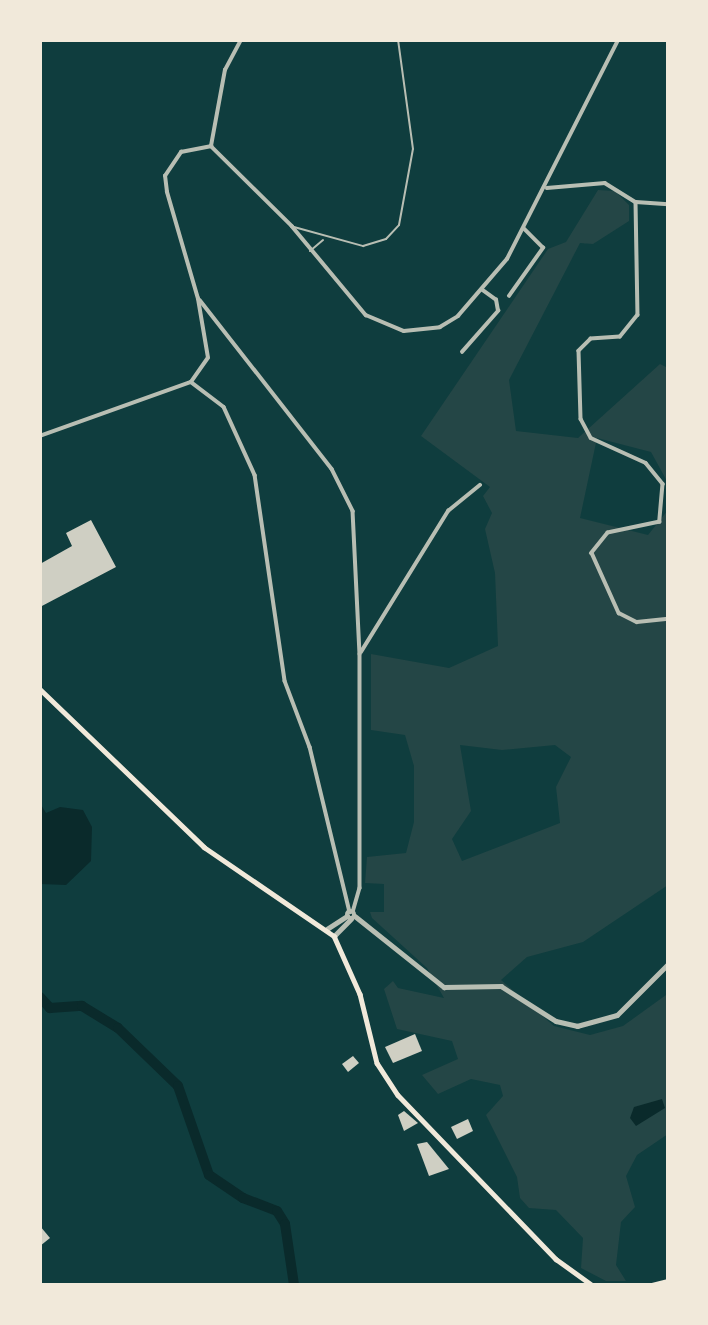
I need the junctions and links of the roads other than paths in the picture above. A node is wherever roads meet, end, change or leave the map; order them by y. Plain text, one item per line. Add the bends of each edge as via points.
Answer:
1 (241, 40) edge
2 (398, 40) edge
3 (618, 40) edge
4 (211, 146) junction
5 (547, 188) junction
6 (636, 202) junction
7 (668, 204) edge
8 (292, 226) junction
9 (524, 229) junction
10 (324, 239) junction
11 (310, 251) junction
12 (482, 290) junction
13 (509, 296) dead end
14 (198, 299) junction
15 (462, 352) dead end
16 (191, 382) junction
17 (40, 436) edge
18 (480, 485) dead end
19 (277, 549) dead end
20 (269, 551) junction
21 (283, 594) dead end
22 (275, 595) junction
23 (668, 619) edge
24 (360, 654) junction
25 (40, 689) edge
26 (351, 915) junction
27 (327, 929) junction
28 (334, 936) junction
29 (668, 964) edge
30 (668, 1281) edge
31 (592, 1285) edge
32 (652, 1285) edge

1 - 4 street via 225,70
2 - 10 lane via 413,149 399,225 377,244
3 - 5 street
4 - 8 street
4 - 14 street via 181,152 165,176
5 - 6 street via 605,183
5 - 9 street
6 - 7 street
6 - 23 street via 638,315 620,337 592,339 579,351 581,419 591,439 646,463 663,484 660,522 608,533 592,553 619,613 637,622
8 - 10 lane
8 - 11 street
9 - 12 street
9 - 13 street via 544,248
10 - 11 lane
11 - 12 street via 366,315 404,331 440,327
12 - 15 street via 496,300 498,311
14 - 16 street via 208,350
14 - 24 street via 345,492 357,530
16 - 17 street
16 - 20 street via 224,407 242,438
18 - 24 street via 448,511
19 - 20 street
20 - 22 street
21 - 22 street
22 - 26 street via 285,681 310,747
24 - 26 street via 360,888
25 - 27 main road via 204,847
26 - 27 street
26 - 28 street
26 - 29 street via 444,987 501,986 556,1021 577,1026 617,1015
27 - 28 main road
28 - 31 main road via 360,994 377,1063 398,1095 556,1259
30 - 32 main road

